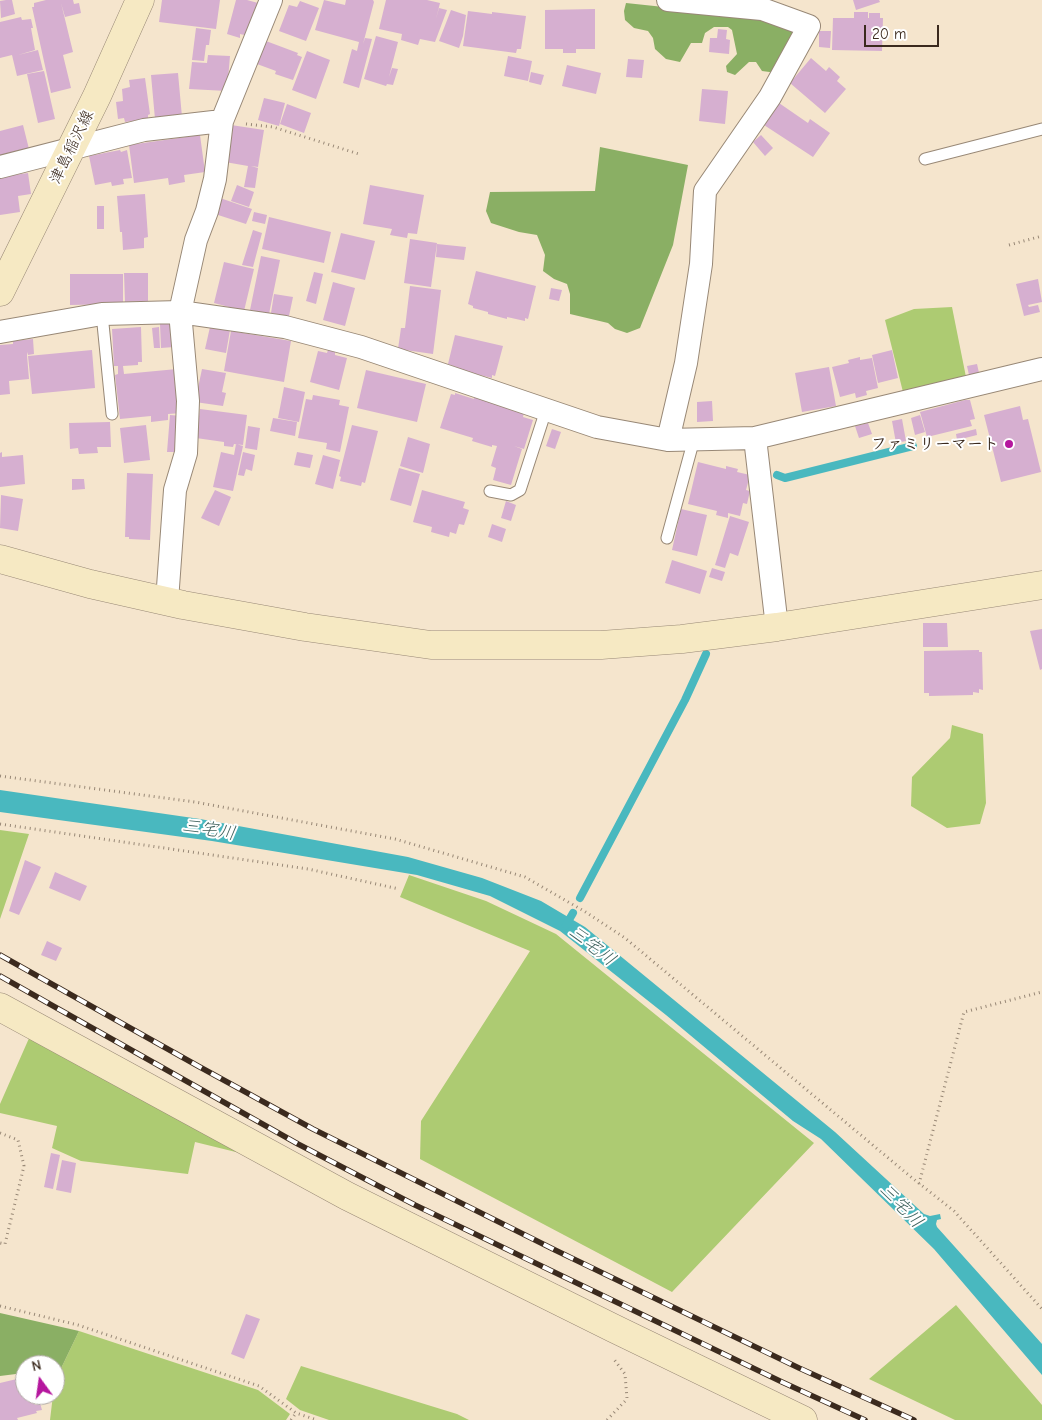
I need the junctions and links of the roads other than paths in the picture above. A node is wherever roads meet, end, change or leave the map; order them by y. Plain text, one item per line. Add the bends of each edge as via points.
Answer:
1 (140, 0) edge
2 (271, 0) edge
3 (668, 0) edge
4 (222, 121) junction
5 (1042, 128) edge
6 (70, 150) junction
7 (925, 159) dead end
8 (0, 167) edge
9 (0, 292) edge
10 (180, 312) junction
11 (102, 314) junction
12 (0, 332) edge
13 (1042, 369) edge
14 (546, 410) junction
15 (112, 414) dead end
16 (755, 438) junction
17 (694, 439) junction
18 (668, 440) junction
19 (490, 491) dead end
20 (667, 538) dead end
21 (0, 559) edge
22 (1042, 585) edge
23 (167, 601) junction
24 (777, 627) junction
25 (0, 1007) edge
26 (803, 1420) edge

1 - 6 street, 津島稲沢線
2 - 4 street
3 - 18 street via 762,9 809,26 770,97 706,190 698,282 686,363
4 - 6 street via 144,130
4 - 10 street via 215,179 196,240
5 - 7 lane
6 - 8 street
6 - 9 street, 津島稲沢線
10 - 11 street
10 - 14 street via 295,329 361,347
10 - 23 street via 188,401 186,453 175,490
11 - 12 street
11 - 15 lane
13 - 16 street
14 - 18 street via 597,427
14 - 19 lane via 520,490 511,495
16 - 17 street
16 - 24 street
17 - 18 street
17 - 20 lane
21 - 23 street
22 - 24 street
23 - 24 street via 305,627 431,644 601,645
25 - 26 street via 347,1196

